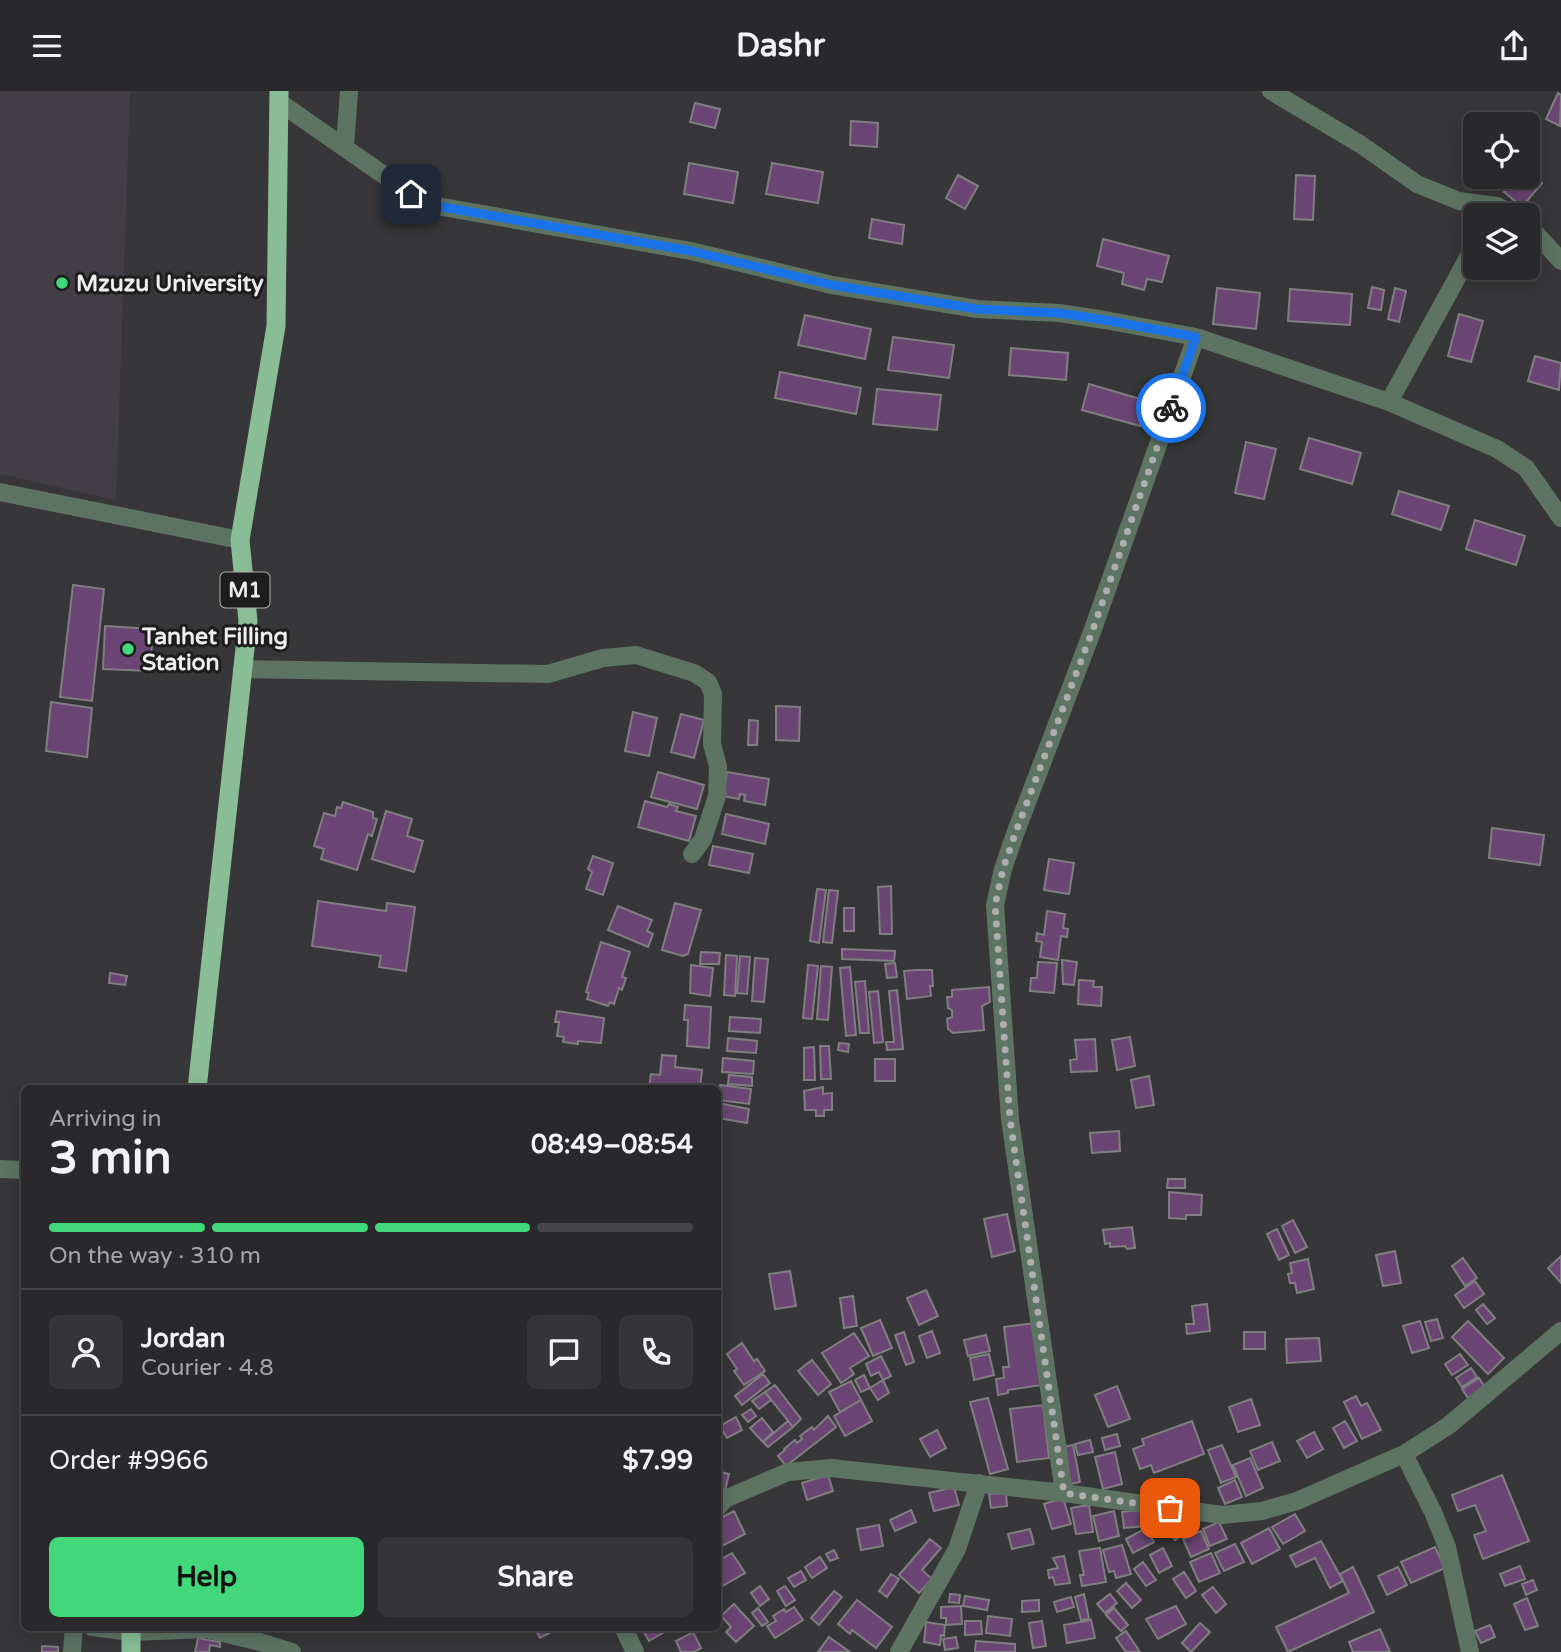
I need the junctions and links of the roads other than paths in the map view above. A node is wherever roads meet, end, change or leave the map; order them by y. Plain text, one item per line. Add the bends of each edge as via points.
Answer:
1 (349, 91) edge
2 (1271, 91) edge
3 (279, 97) edge
4 (345, 147) junction
5 (1466, 203) edge
6 (1540, 238) edge
7 (1561, 261) edge
8 (1463, 267) edge
9 (1196, 337) junction
10 (1389, 402) junction
11 (0, 492) edge
12 (1561, 518) edge
13 (240, 540) junction
14 (242, 669) junction
15 (692, 855) dead end
16 (197, 1085) edge
17 (0, 1169) edge
18 (21, 1170) edge
19 (1561, 1331) edge
20 (1404, 1454) junction
21 (979, 1483) junction
22 (1064, 1493) junction
23 (721, 1504) edge
24 (74, 1631) edge
25 (131, 1631) edge
26 (218, 1631) edge
27 (624, 1631) edge
28 (72, 1652) edge
29 (131, 1652) edge
30 (292, 1652) edge
31 (635, 1652) edge
32 (899, 1652) edge
33 (1470, 1652) edge

1 - 4 street
2 - 5 street via 1417,184
3 - 4 street
3 - 13 highway, M1 via 276,326
4 - 9 street via 411,194 437,206 691,251 832,285 977,309 1059,313
6 - 7 street
8 - 10 street
9 - 10 street
9 - 22 street via 1015,834 995,905 1010,1119
10 - 12 street via 1497,449 1526,468
11 - 13 street
13 - 14 highway, M1 via 248,621
14 - 15 street via 548,674 603,658 636,655 694,673 708,682 712,694 712,744 718,766 717,796 703,839
14 - 16 highway, M1
17 - 18 street
19 - 20 street via 1448,1426
20 - 22 street via 1297,1501 1240,1515
20 - 33 street via 1447,1547
21 - 22 street
21 - 23 street via 831,1468 788,1472
21 - 32 street via 957,1549
24 - 28 street
25 - 29 highway
26 - 30 street
27 - 31 street

